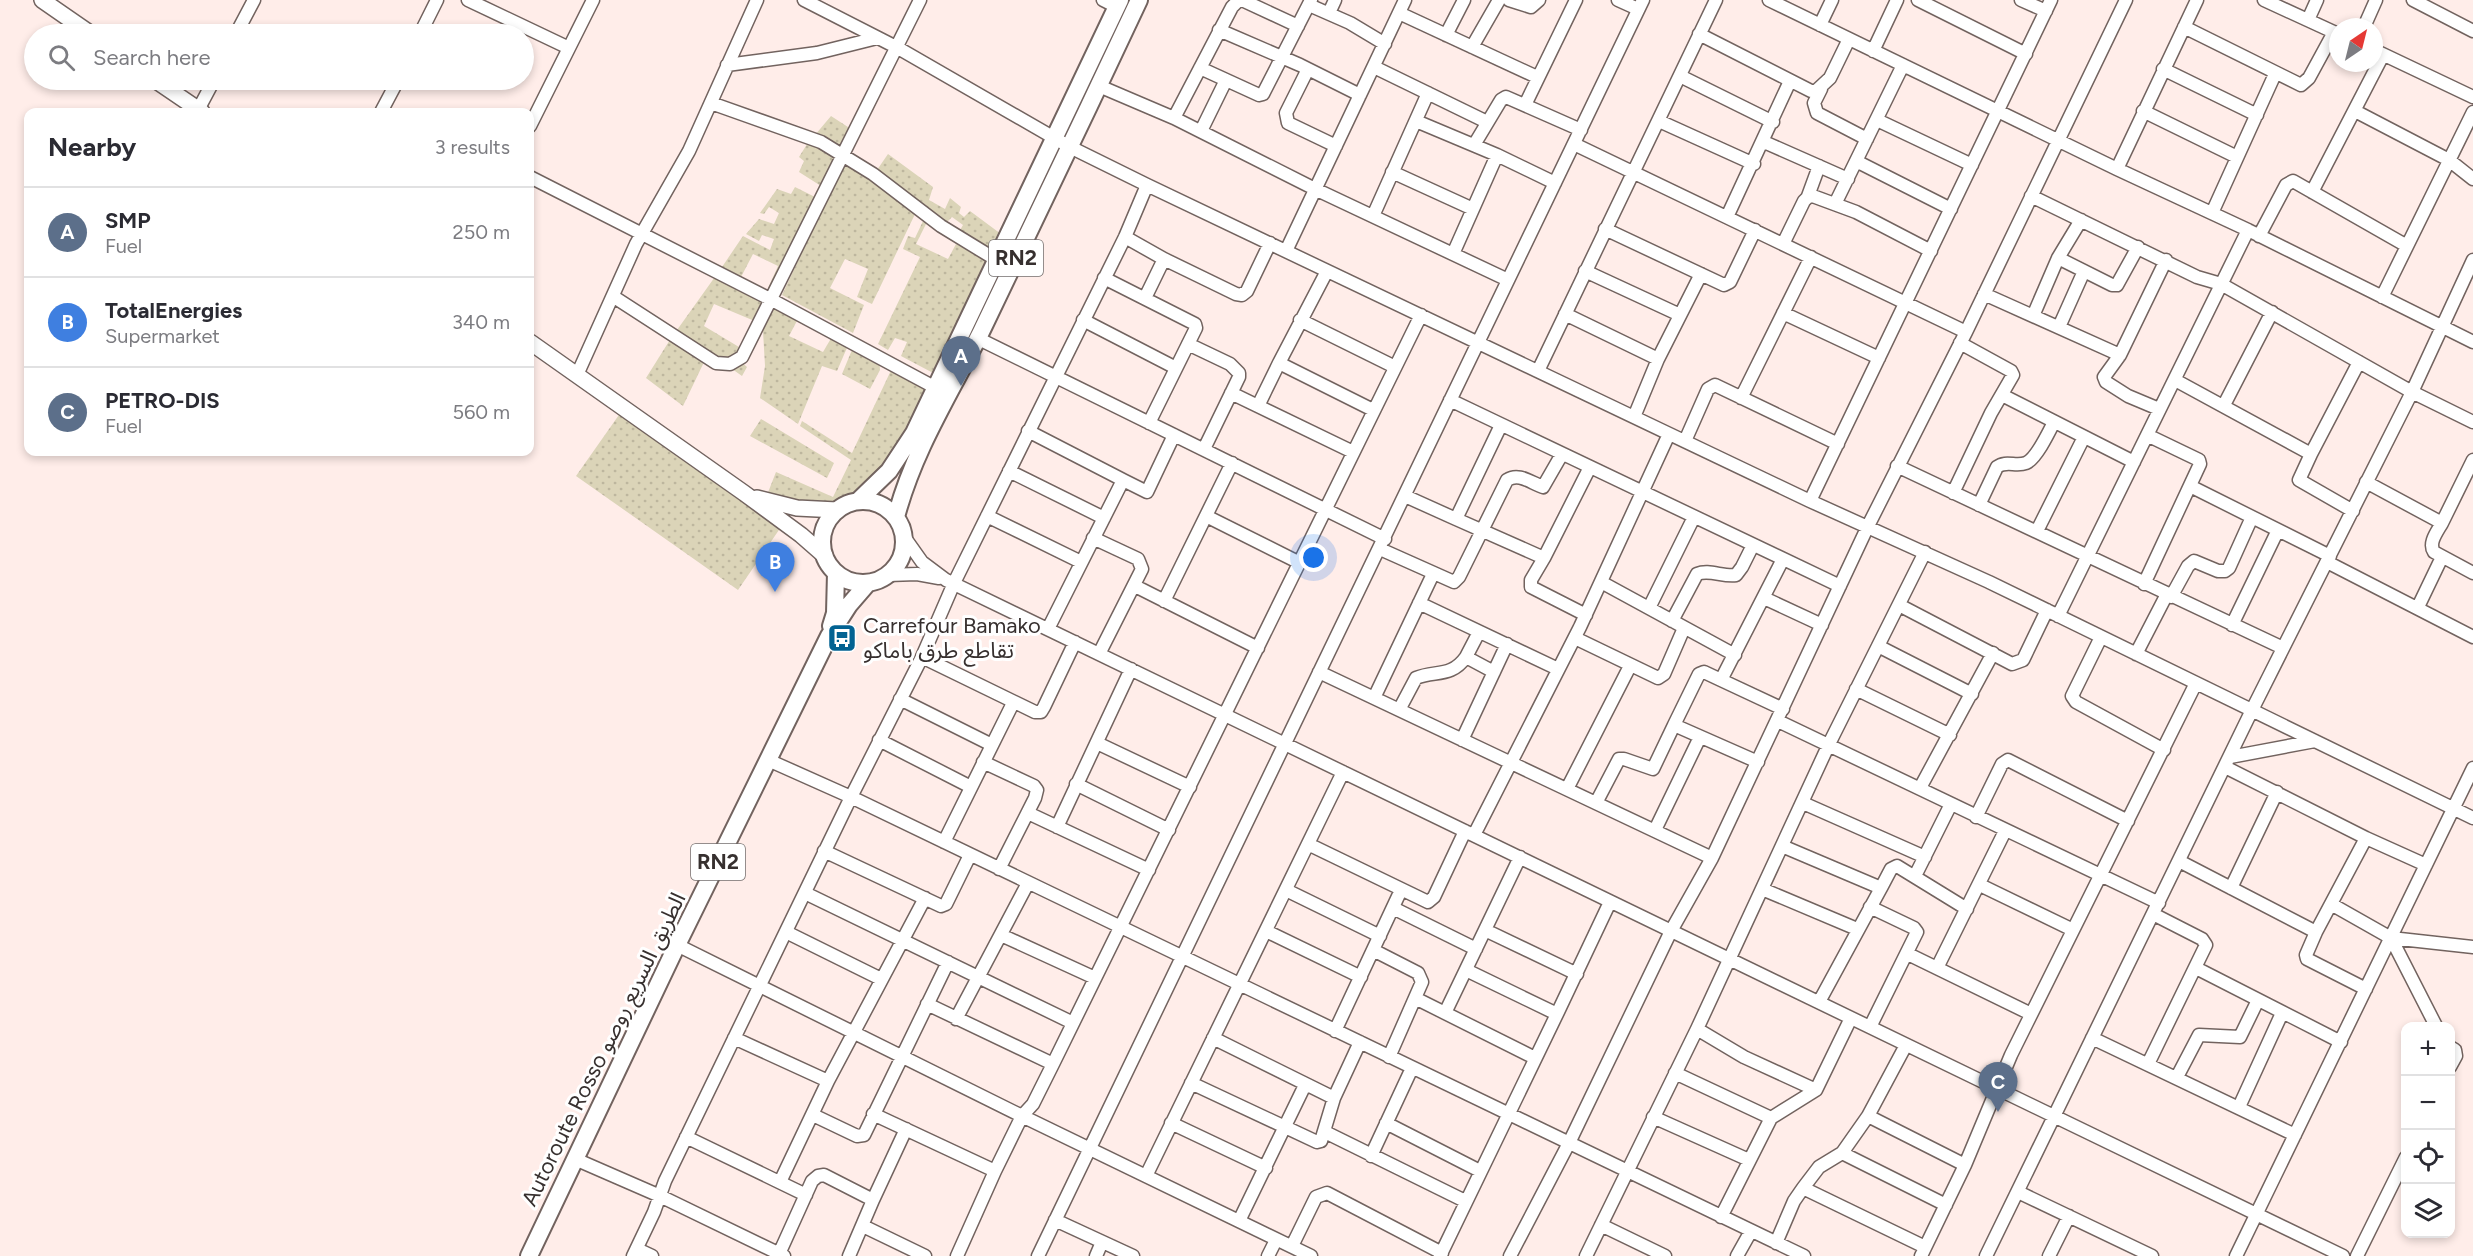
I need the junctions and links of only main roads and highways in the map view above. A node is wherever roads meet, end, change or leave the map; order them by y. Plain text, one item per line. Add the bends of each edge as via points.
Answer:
1 (42, 0) edge
2 (1139, 0) edge
3 (1113, 2) edge
4 (77, 24) edge
5 (170, 90) edge
6 (196, 108) edge
7 (534, 345) edge
8 (744, 493) junction
9 (858, 501) junction
10 (837, 510) junction
11 (896, 517) junction
12 (825, 556) junction
13 (836, 573) junction
14 (868, 583) junction
15 (829, 636) junction
16 (529, 1256) edge

1 - 4 main road
2 - 11 highway, RN2 via 906,480
3 - 9 highway, RN2 via 914,433 877,484
5 - 6 main road
7 - 8 main road
8 - 10 main road via 782,506
8 - 12 main road
9 - 10 highway
9 - 11 highway via 882,505
10 - 12 highway via 823,531
11 - 14 highway via 905,538 900,562 888,575
12 - 13 highway
13 - 14 highway via 851,581
13 - 15 highway, Autoroute Rosso الطريق السريع روصو / RN2 via 835,613
14 - 15 highway, Autoroute Rosso الطريق السريع روصو / RN2
15 - 16 highway, Autoroute Rosso الطريق السريع روصو / RN2

